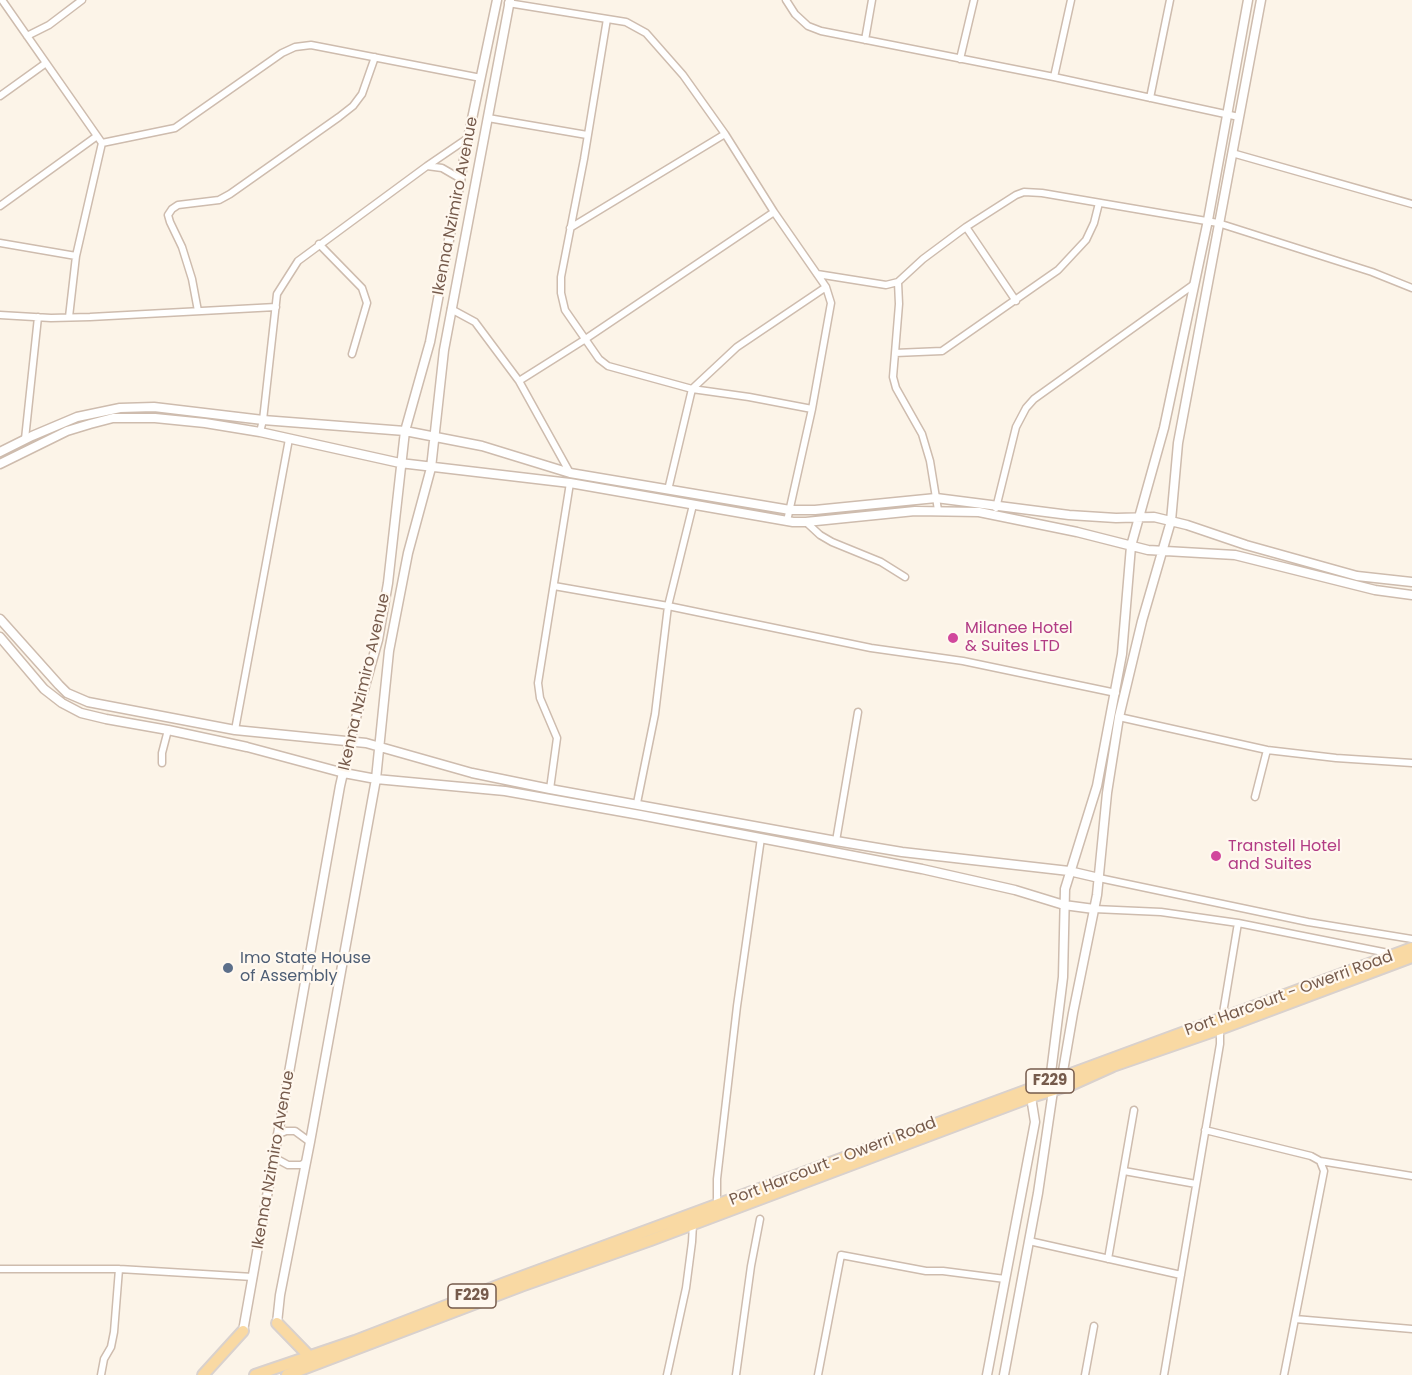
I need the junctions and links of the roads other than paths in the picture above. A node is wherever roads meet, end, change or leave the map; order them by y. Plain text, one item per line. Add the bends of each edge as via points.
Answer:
1 (2, 0) edge
2 (82, 0) edge
3 (497, 0) edge
4 (786, 0) edge
5 (872, 0) edge
6 (974, 0) edge
7 (1071, 0) edge
8 (1170, 0) edge
9 (1248, 0) edge
10 (1261, 0) edge
11 (508, 1) edge
12 (607, 19) junction
13 (27, 36) junction
14 (865, 40) junction
15 (375, 57) junction
16 (960, 59) junction
17 (46, 63) junction
18 (1054, 77) junction
19 (481, 78) junction
20 (0, 96) edge
21 (1150, 98) junction
22 (1227, 114) junction
23 (1239, 117) junction
24 (488, 118) junction
25 (725, 134) junction
26 (587, 135) junction
27 (97, 136) junction
28 (468, 138) junction
29 (102, 143) junction
30 (1232, 153) junction
31 (427, 166) junction
32 (461, 179) junction
33 (1099, 203) junction
34 (1412, 204) edge
35 (0, 206) edge
36 (774, 212) junction
37 (1208, 220) junction
38 (1218, 223) junction
39 (966, 227) junction
40 (570, 228) junction
41 (0, 243) edge
42 (319, 244) junction
43 (76, 256) junction
44 (817, 274) junction
45 (898, 282) junction
46 (1193, 285) junction
47 (826, 286) junction
48 (1412, 288) edge
49 (1016, 302) junction
50 (276, 307) junction
51 (451, 309) junction
52 (198, 311) junction
53 (0, 315) edge
54 (38, 317) junction
55 (69, 317) junction
56 (584, 340) junction
57 (895, 353) junction
58 (352, 354) dead end
59 (519, 381) junction
60 (692, 389) junction
61 (812, 409) junction
62 (263, 420) junction
63 (405, 431) junction
64 (260, 432) junction
65 (435, 436) junction
66 (25, 439) junction
67 (289, 439) junction
68 (0, 452) edge
69 (400, 463) junction
70 (0, 464) edge
71 (430, 468) junction
72 (570, 473) junction
73 (570, 483) junction
74 (668, 490) junction
75 (936, 498) junction
76 (693, 505) junction
77 (790, 510) junction
78 (938, 510) junction
79 (996, 510) junction
80 (1139, 518) junction
81 (787, 521) junction
82 (1171, 521) junction
83 (806, 522) junction
84 (1131, 546) junction
85 (1164, 550) junction
86 (905, 577) dead end
87 (1412, 582) edge
88 (554, 586) junction
89 (1412, 595) edge
90 (668, 606) junction
91 (0, 619) edge
92 (0, 637) edge
93 (1116, 693) junction
94 (77, 698) junction
95 (71, 708) junction
96 (858, 712) dead end
97 (1119, 717) junction
98 (168, 730) junction
99 (235, 730) junction
100 (350, 740) junction
101 (381, 746) junction
102 (1267, 750) junction
103 (162, 763) dead end
104 (1412, 763) edge
105 (344, 773) junction
106 (376, 779) junction
107 (550, 789) junction
108 (1255, 797) dead end
109 (637, 803) junction
110 (761, 838) junction
111 (836, 841) junction
112 (1069, 872) junction
113 (1099, 878) junction
114 (1064, 905) junction
115 (1094, 909) junction
116 (1238, 923) junction
117 (1412, 939) edge
118 (1412, 948) edge
119 (1396, 954) junction
120 (1412, 957) edge
121 (1221, 1024) junction
122 (1062, 1077) junction
123 (1051, 1086) junction
124 (1031, 1097) junction
125 (1134, 1110) dead end
126 (1205, 1130) junction
127 (279, 1134) junction
128 (310, 1142) junction
129 (275, 1158) junction
130 (1320, 1161) junction
131 (306, 1162) junction
132 (1124, 1171) junction
133 (1412, 1176) edge
134 (1196, 1184) junction
135 (717, 1206) junction
136 (760, 1219) dead end
137 (693, 1224) junction
138 (1029, 1241) junction
139 (1108, 1259) junction
140 (0, 1269) edge
141 (119, 1269) junction
142 (1181, 1275) junction
143 (253, 1277) junction
144 (1005, 1279) junction
145 (1295, 1319) junction
146 (277, 1323) joint
147 (1094, 1326) dead end
148 (1412, 1329) edge
149 (243, 1331) joint
150 (310, 1357) junction
151 (301, 1372) edge
152 (101, 1375) edge
153 (204, 1375) edge
154 (255, 1375) edge
155 (287, 1375) edge
156 (667, 1375) edge
157 (736, 1375) edge
158 (818, 1375) edge
159 (987, 1375) edge
160 (1004, 1375) edge
161 (1085, 1375) edge
162 (1164, 1375) edge
163 (1284, 1375) edge

1 - 13 street
2 - 13 street
3 - 19 street, Ikenna Nzimiro Avenue
4 - 14 street via 808,26
5 - 14 street
6 - 16 street
7 - 18 street
8 - 21 street
9 - 22 street
10 - 23 street
11 - 12 street
11 - 24 street, Ikenna Nzimiro Avenue
12 - 25 street via 626,22 646,33 683,75
12 - 26 street
13 - 17 street
14 - 16 street
15 - 19 street
15 - 29 street via 311,45 295,47 175,128
15 - 52 street via 362,93 339,117 230,194 219,200 172,209 168,215 182,247
16 - 18 street
17 - 20 street
17 - 27 street
18 - 21 street
19 - 28 street, Ikenna Nzimiro Avenue
21 - 22 street
22 - 23 street
22 - 37 street
23 - 30 street
24 - 26 street
24 - 51 street, Ikenna Nzimiro Avenue
25 - 36 street
25 - 40 street
26 - 40 street
27 - 29 street
27 - 35 street
28 - 31 street
28 - 32 street, Ikenna Nzimiro Avenue
29 - 43 street
30 - 34 street
30 - 38 street
31 - 32 street via 442,168
31 - 42 street
32 - 63 street, Ikenna Nzimiro Avenue via 430,342
33 - 37 street
33 - 39 street via 1024,192
33 - 49 street via 1086,240 1058,270
36 - 44 street
36 - 56 street
37 - 38 street
37 - 46 street
38 - 48 street
38 - 82 street via 1178,443
39 - 45 street
39 - 49 street
40 - 56 street via 561,293
41 - 43 street
42 - 50 street via 298,261 278,294
42 - 58 street via 362,288 367,303
43 - 55 street
44 - 45 street via 886,285
44 - 47 street
45 - 57 street
46 - 79 street via 1026,408 1016,427
46 - 80 street via 1159,450
47 - 60 street via 737,347
47 - 61 street via 831,303
49 - 57 street via 942,351
50 - 52 street
50 - 62 street
51 - 59 street via 475,322
51 - 65 street, Ikenna Nzimiro Avenue
52 - 55 street
53 - 54 street
54 - 55 street
54 - 66 street
56 - 59 street
56 - 60 street via 608,366
57 - 75 street via 896,388 922,434
59 - 72 street
60 - 61 street
60 - 74 street
61 - 77 street
62 - 63 street
62 - 64 street
62 - 66 street via 154,407 120,408 77,417
63 - 65 street
63 - 69 street, Ikenna Nzimiro Avenue
64 - 67 street
64 - 70 street via 165,419 113,418 67,431
65 - 71 street, Ikenna Nzimiro Avenue
65 - 72 street
66 - 68 street
67 - 69 street
67 - 99 street
69 - 71 street
69 - 100 street, Ikenna Nzimiro Avenue via 378,640
71 - 73 street
71 - 101 street, Ikenna Nzimiro Avenue via 389,651
72 - 74 street
73 - 76 street
73 - 88 street
74 - 77 street
75 - 77 street
75 - 78 street
75 - 79 street
76 - 81 street
76 - 90 street
77 - 81 street
78 - 79 street
78 - 83 street
79 - 80 street
79 - 84 street
80 - 82 street
80 - 84 street
81 - 83 street
82 - 85 street
82 - 87 street via 1357,576
83 - 86 street via 832,542
84 - 85 street
84 - 93 street
85 - 89 street via 1235,555 1375,590
85 - 97 street
88 - 90 street
88 - 107 street via 538,683 540,698 557,738
90 - 93 street
90 - 109 street via 655,714
91 - 94 street via 59,685
92 - 95 street via 44,689
93 - 112 street via 1093,802
94 - 95 street
94 - 99 street
95 - 98 street
96 - 111 street
97 - 102 street
97 - 113 street
98 - 103 street
98 - 105 street
99 - 100 street
100 - 101 street
100 - 105 street, Ikenna Nzimiro Avenue
101 - 106 street, Ikenna Nzimiro Avenue
101 - 107 street via 472,773
102 - 104 street
102 - 108 street
105 - 106 street
105 - 127 street, Ikenna Nzimiro Avenue
106 - 110 street via 505,791
106 - 128 street, Ikenna Nzimiro Avenue
107 - 109 street
109 - 111 street
110 - 114 street via 934,871
110 - 135 street via 737,1006
111 - 112 street
112 - 113 street
112 - 114 street
113 - 115 street
113 - 117 street via 1297,920
114 - 115 street
114 - 123 street via 1063,977
115 - 116 street via 1161,912
115 - 122 street
116 - 119 street
116 - 121 street
118 - 119 main road, Port Harcourt - Owerri Road / F229
119 - 121 main road, Port Harcourt - Owerri Road / F229
120 - 121 main road, Port Harcourt - Owerri Road / F229
121 - 122 main road, Port Harcourt - Owerri Road / F229
121 - 123 main road, Port Harcourt - Owerri Road / F229 via 1073,1084
121 - 126 street
122 - 123 main road, Port Harcourt - Owerri Road / F229
123 - 124 main road, Port Harcourt - Owerri Road / F229
123 - 135 main road, Port Harcourt - Owerri Road / F229
123 - 138 street
124 - 137 main road, Port Harcourt - Owerri Road / F229
124 - 144 street via 1035,1122
125 - 132 street
126 - 130 street
126 - 134 street
127 - 128 street via 295,1131
127 - 129 street, Ikenna Nzimiro Avenue
128 - 131 street, Ikenna Nzimiro Avenue
129 - 131 street via 288,1165
129 - 143 street, Ikenna Nzimiro Avenue
130 - 133 street
130 - 145 street via 1324,1171
131 - 146 street, Ikenna Nzimiro Avenue
132 - 134 street
132 - 139 street
134 - 142 street
135 - 150 main road, Port Harcourt - Owerri Road / F229
136 - 157 street
137 - 151 main road, Port Harcourt - Owerri Road / F229
137 - 156 street via 686,1288
138 - 139 street
138 - 160 street
139 - 142 street
140 - 141 street
141 - 143 street
141 - 152 street via 114,1332
142 - 162 street
143 - 149 street, Ikenna Nzimiro Avenue
144 - 158 street via 926,1271 841,1255
144 - 159 street
145 - 148 street
145 - 163 street
146 - 150 main road
147 - 161 street
149 - 153 main road
150 - 154 main road, Port Harcourt - Owerri Road / F229
151 - 155 main road, Port Harcourt - Owerri Road / F229

